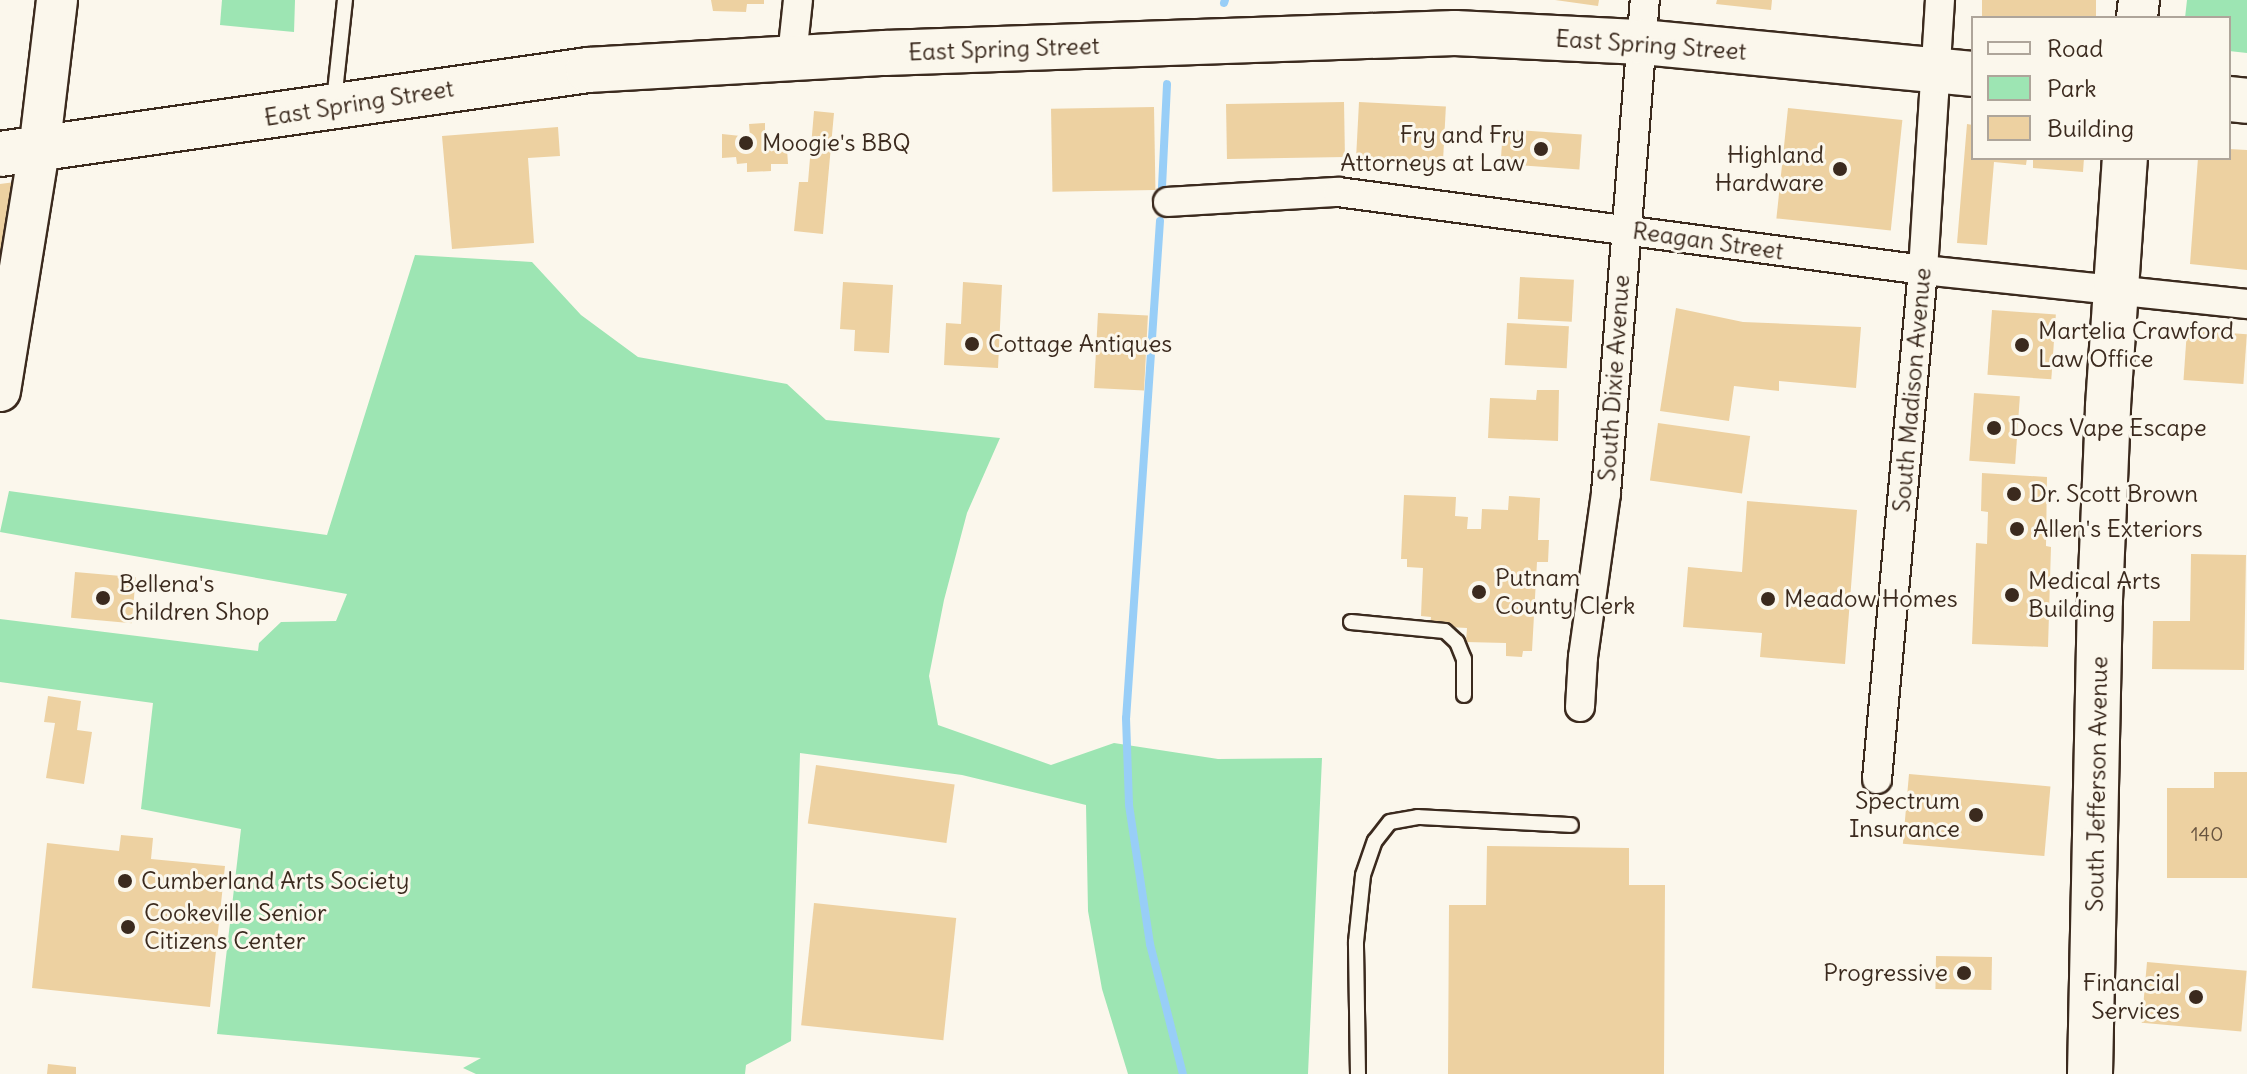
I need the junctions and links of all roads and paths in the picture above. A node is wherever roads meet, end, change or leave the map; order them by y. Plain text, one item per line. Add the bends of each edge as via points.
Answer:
1 (57, 0) edge
2 (345, 0) edge
3 (798, 0) edge
4 (1940, 0) edge
5 (1644, 21) edge
6 (792, 56) junction
7 (1953, 72) edge
8 (333, 109) junction
9 (19, 152) edge
10 (2125, 160) edge
11 (1168, 202) dead end
12 (1625, 230) junction
13 (1923, 270) junction
14 (2115, 290) junction
15 (2247, 304) edge
16 (0, 391) edge
17 (1351, 622) dead end
18 (1464, 695) dead end
19 (1580, 707) dead end
20 (1877, 779) dead end
21 (1571, 825) dead end
22 (1358, 1074) edge
23 (2090, 1074) edge

1 - 9 street
2 - 8 lane
3 - 6 street
4 - 7 street, South Madison Avenue
5 - 6 main road, East Spring Street via 1455,33
5 - 7 main road, East Spring Street
5 - 12 street, South Dixie Avenue
6 - 8 main road, East Spring Street via 588,70
7 - 13 street, South Madison Avenue
8 - 9 main road, East Spring Street
9 - 16 street
10 - 14 main road, South Jefferson Avenue
11 - 12 street, Reagan Street via 1338,192
12 - 13 street, Reagan Street
12 - 19 street, South Dixie Avenue via 1606,493
13 - 14 street, Reagan Street
13 - 20 street, South Madison Avenue
14 - 15 street, Reagan Street
14 - 23 main road, South Jefferson Avenue via 2100,600
17 - 18 lane via 1445,631 1464,659
21 - 22 lane via 1418,817 1390,822 1375,841 1363,875 1356,942

